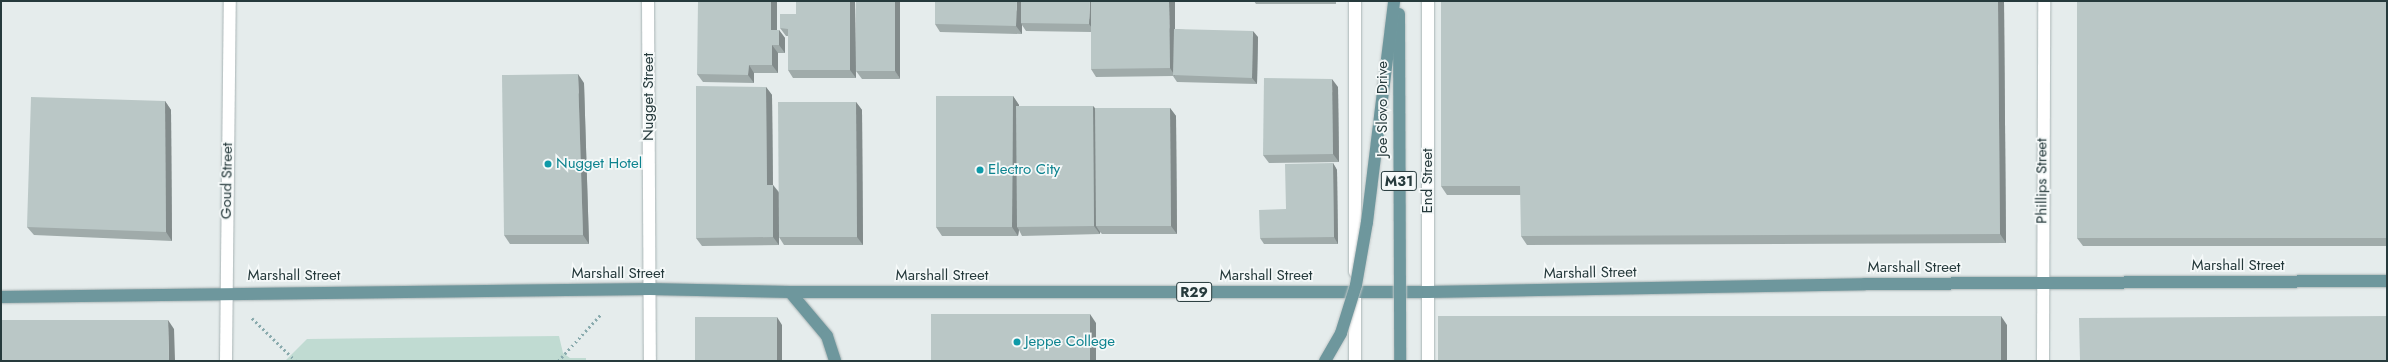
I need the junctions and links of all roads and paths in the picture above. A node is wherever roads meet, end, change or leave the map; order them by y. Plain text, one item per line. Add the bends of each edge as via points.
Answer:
1 (230, 1) edge
2 (648, 1) edge
3 (1355, 1) edge
4 (1394, 1) edge
5 (1399, 1) edge
6 (1428, 1) edge
7 (2044, 1) edge
8 (2387, 282) edge
9 (2042, 283) junction
10 (650, 289) junction
11 (623, 290) junction
12 (790, 292) junction
13 (1355, 292) junction
14 (1428, 292) junction
15 (226, 293) junction
16 (1, 297) edge
17 (226, 361) edge
18 (296, 361) edge
19 (558, 361) edge
20 (650, 361) edge
21 (835, 361) edge
22 (1325, 361) edge
23 (1355, 361) edge
24 (1400, 361) edge
25 (1428, 361) edge
26 (2043, 361) edge

1 - 15 street, Goud Street
2 - 10 street, Nugget Street
3 - 13 street
4 - 22 main road, bridge via 1367,222 1356,286 1341,333
5 - 24 main road, Joe Slovo Drive / M31, bridge
6 - 14 street, End Street
7 - 9 street, Phillips Street
8 - 9 main road, Marshall Street / R29
9 - 14 main road, Marshall Street / R29
9 - 26 street, Phillips Street
10 - 11 main road, Marshall Street / R29
10 - 12 main road, Marshall Street / R29
10 - 20 street, Nugget Street
11 - 15 main road, Marshall Street / R29
11 - 19 path
12 - 13 main road, Marshall Street / R29
12 - 21 main road via 827,336
13 - 14 main road, Marshall Street / R29
13 - 23 street
14 - 25 street, End Street
15 - 16 main road, Marshall Street / R29
15 - 17 street, Goud Street
15 - 18 path

